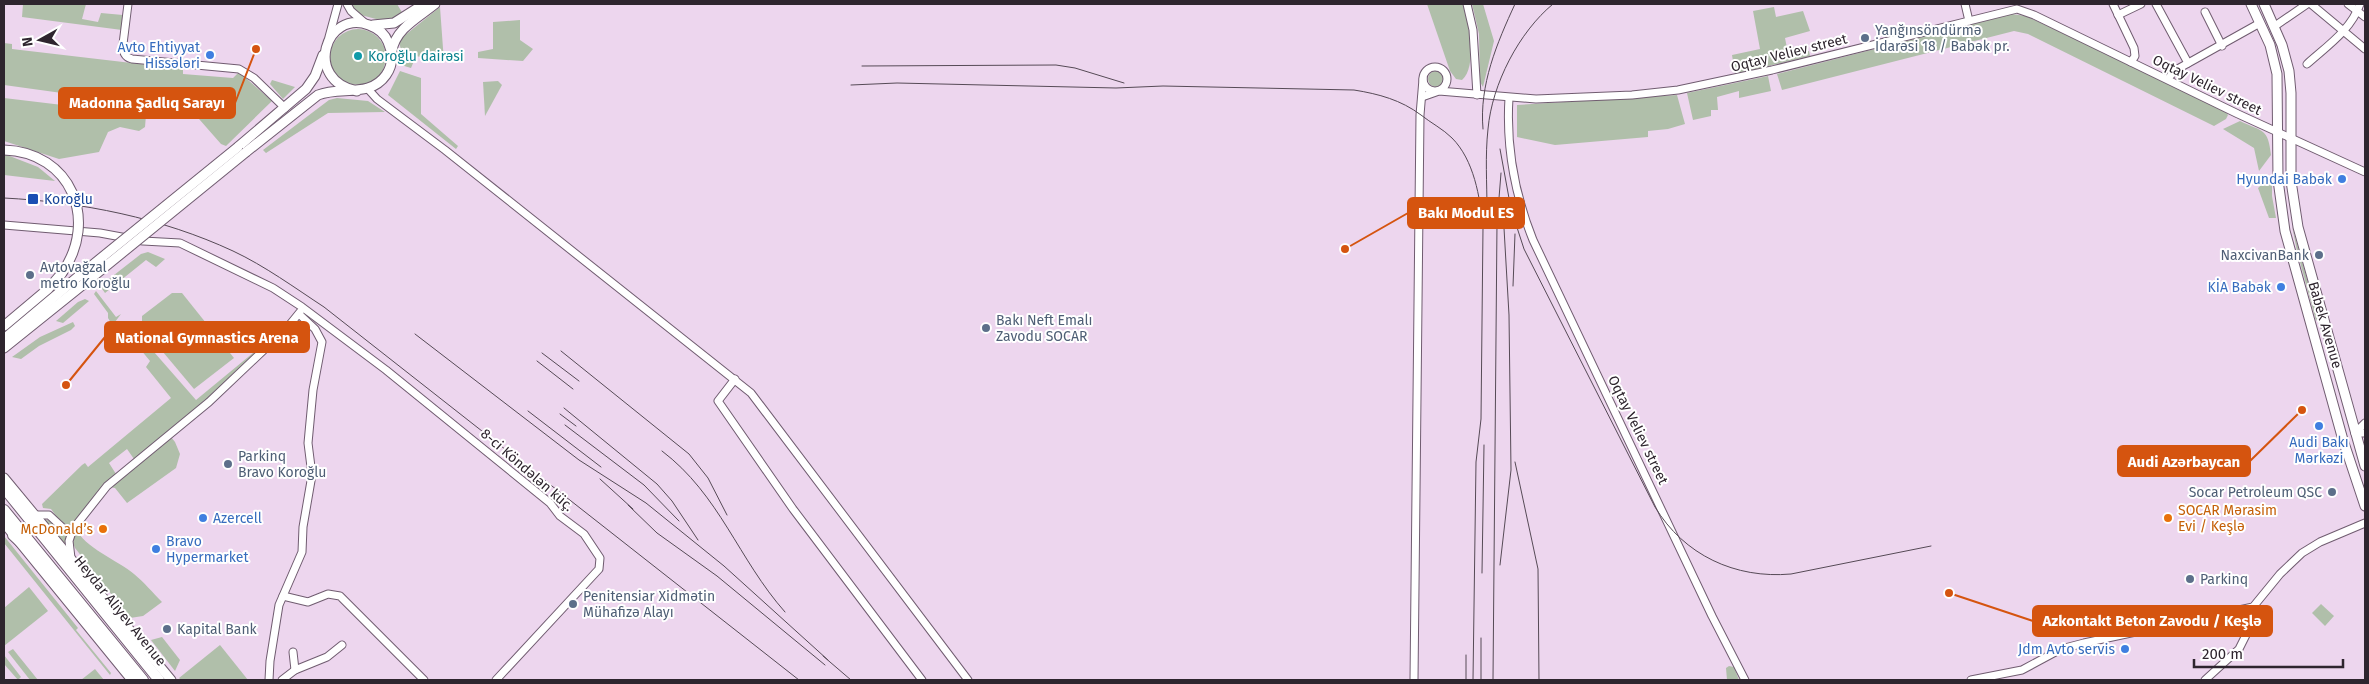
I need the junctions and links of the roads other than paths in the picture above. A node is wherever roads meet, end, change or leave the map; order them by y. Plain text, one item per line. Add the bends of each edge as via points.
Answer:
1 (128, 4) edge
2 (338, 4) edge
3 (347, 4) edge
4 (424, 4) edge
5 (435, 4) edge
6 (1467, 4) edge
7 (1964, 4) edge
8 (2112, 4) edge
9 (2141, 4) edge
10 (2156, 4) edge
11 (2251, 4) edge
12 (2264, 4) edge
13 (2307, 4) edge
14 (2311, 4) edge
15 (2348, 4) edge
16 (2019, 7) edge
17 (2359, 7) edge
18 (2205, 12) dead end
19 (2118, 15) junction
20 (2365, 17) edge
21 (1969, 21) junction
22 (2260, 23) junction
23 (367, 24) junction
24 (2275, 26) junction
25 (2344, 30) junction
26 (326, 46) junction
27 (2222, 46) junction
28 (2365, 50) edge
29 (392, 56) junction
30 (2131, 62) junction
31 (2188, 63) junction
32 (2307, 64) dead end
33 (1423, 79) junction
34 (2168, 79) junction
35 (368, 89) junction
36 (357, 90) junction
37 (1438, 91) junction
38 (1477, 95) junction
39 (1422, 97) junction
40 (1509, 98) junction
41 (285, 108) junction
42 (2278, 131) junction
43 (2291, 137) junction
44 (242, 149) junction
45 (4, 150) edge
46 (2365, 172) edge
47 (4, 225) edge
48 (2285, 231) junction
49 (2307, 262) junction
50 (82, 280) junction
51 (301, 310) junction
52 (4, 326) edge
53 (4, 339) edge
54 (4, 348) edge
55 (735, 379) junction
56 (2327, 380) junction
57 (2345, 397) junction
58 (2365, 423) edge
59 (2355, 433) junction
60 (2365, 433) edge
61 (2365, 466) edge
62 (4, 476) edge
63 (8, 488) edge
64 (2365, 506) edge
65 (4, 510) edge
66 (35, 515) junction
67 (4, 523) edge
68 (2365, 523) edge
69 (73, 529) junction
70 (14, 534) junction
71 (71, 558) junction
72 (63, 583) junction
73 (283, 596) junction
74 (2253, 607) junction
75 (342, 645) dead end
76 (293, 652) dead end
77 (295, 670) junction
78 (132, 680) edge
79 (143, 680) edge
80 (159, 680) edge
81 (171, 680) edge
82 (269, 680) edge
83 (282, 680) edge
84 (424, 680) edge
85 (496, 680) edge
86 (922, 680) edge
87 (968, 680) edge
88 (1414, 680) edge
89 (1745, 680) edge
90 (1971, 680) edge
91 (2205, 680) edge

1 - 41 street via 123,44 127,57 239,69 254,78
2 - 26 street
3 - 23 street
4 - 23 main road via 394,23 381,26
5 - 29 main road via 401,31 395,40
6 - 38 street via 1473,30
7 - 21 street
8 - 19 street
9 - 19 street
10 - 31 street
11 - 22 main road, Babek Avenue
12 - 24 main road, Babek Avenue
13 - 24 street
14 - 25 street
15 - 17 street
16 - 21 street, Oqtay Veliev street
16 - 30 street, Oqtay Veliev street
17 - 20 street
17 - 25 street via 2356,17
18 - 27 street
19 - 30 street via 2134,48 2135,56
21 - 40 street, Oqtay Veliev street via 1678,90 1586,97
22 - 27 street
22 - 42 main road, Babek Avenue via 2270,45 2277,74
23 - 26 main road via 342,27
23 - 29 main road via 382,32
24 - 43 main road, Babek Avenue via 2289,71
25 - 28 street
25 - 32 street
26 - 36 main road via 326,66 330,76 337,84
26 - 41 main road via 313,81
27 - 31 street
29 - 35 main road via 383,80
30 - 34 street, Oqtay Veliev street
31 - 34 street
33 - 37 street via 1426,87
33 - 37 street via 1427,70 1441,68 1447,80
33 - 39 street
34 - 42 street, Oqtay Veliev street
35 - 36 main road
35 - 55 street
36 - 44 main road via 318,95
37 - 38 street, Oqtay Veliev street
37 - 39 street
38 - 40 street, Oqtay Veliev street
39 - 88 street
40 - 89 street, Oqtay Veliev street via 1508,127 1514,173 1533,240
41 - 44 main road
42 - 43 street, Oqtay Veliev street
42 - 48 main road, Babek Avenue via 2279,195
43 - 46 street, Oqtay Veliev street
43 - 49 main road, Babek Avenue via 2294,207
44 - 50 main road, bridge
45 - 52 main road, bridge via 40,158 61,175 72,193 79,215 79,235 74,253 62,273
47 - 51 street via 105,233 143,241 184,244 273,288
48 - 49 main road via 2296,255 2318,326 2321,320
48 - 56 main road, Babek Avenue
49 - 57 main road, Babek Avenue
50 - 53 main road
50 - 54 main road
51 - 69 street via 209,402 114,478
51 - 73 street via 316,329 322,347 312,396 308,450 312,475 303,526 304,545
51 - 85 street, 8-ci Köndələn küç. via 460,428 584,534 600,558 599,569
55 - 86 street via 718,401 793,509
55 - 87 street via 762,405
56 - 57 main road via 2321,346 2324,343
56 - 64 main road, Babek Avenue
57 - 59 main road, Babek Avenue
58 - 59 street
59 - 60 street
59 - 61 main road, Babek Avenue
62 - 63 main road
63 - 66 main road
63 - 80 highway, Heydar Aliyev Avenue
65 - 72 highway, Heydar Aliyev Avenue
66 - 69 street via 47,514 64,529
66 - 71 main road
67 - 70 main road
68 - 74 street via 2302,553
69 - 71 street via 69,540
70 - 72 highway
70 - 78 main road
71 - 81 main road
72 - 79 highway, Heydar Aliyev Avenue
73 - 82 street via 275,624
73 - 84 street via 308,602 328,594 340,596
74 - 90 street via 2084,643 2061,649 2022,670
74 - 91 street via 2248,631 2239,649
75 - 77 street via 327,657
76 - 77 street
77 - 83 street

